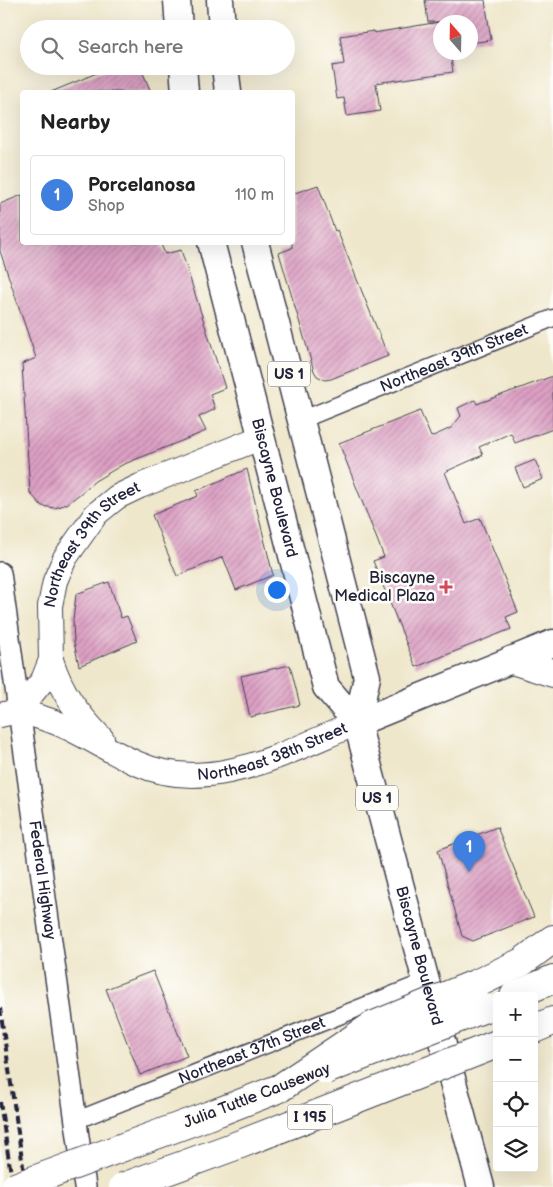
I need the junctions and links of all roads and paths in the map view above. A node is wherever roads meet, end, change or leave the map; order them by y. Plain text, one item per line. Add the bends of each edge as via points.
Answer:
1 (177, 0) edge
2 (220, 0) edge
3 (178, 20) edge
4 (221, 20) edge
5 (184, 75) edge
6 (226, 75) edge
7 (185, 90) edge
8 (228, 90) edge
9 (212, 245) edge
10 (239, 245) edge
11 (256, 245) edge
12 (553, 318) edge
13 (300, 420) junction
14 (262, 438) junction
15 (0, 573) edge
16 (553, 644) edge
17 (51, 660) junction
18 (512, 660) junction
19 (553, 673) edge
20 (9, 713) edge
21 (357, 723) junction
22 (113, 751) junction
23 (553, 939) edge
24 (553, 979) edge
25 (426, 981) junction
26 (523, 992) edge
27 (491, 1006) edge
28 (553, 1021) edge
29 (538, 1027) edge
30 (493, 1046) edge
31 (280, 1088) junction
32 (77, 1120) junction
33 (15, 1187) edge
34 (86, 1187) edge
35 (123, 1187) edge
36 (481, 1187) edge

1 - 3 main road
2 - 4 main road
5 - 7 main road
6 - 8 main road
9 - 14 main road, Biscayne Boulevard / US 1
10 - 13 main road via 279,405
11 - 13 main road, Biscayne Boulevard / US 1
12 - 13 street, Northeast 39th Street
13 - 21 main road, Biscayne Boulevard / US 1 via 367,678
14 - 17 main road, Northeast 39th Street via 140,486 116,498 96,514 65,558 55,581 50,606
14 - 21 main road, Biscayne Boulevard / US 1 via 326,687
15 - 20 street, Federal Highway
16 - 18 main road, Northeast 38th Street
17 - 20 main road, Northeast 39th Street via 43,680
17 - 22 main road via 65,694
18 - 19 highway
18 - 21 main road, Northeast 38th Street
20 - 22 main road, Northeast 38th Street via 63,725
20 - 32 street, Federal Highway
21 - 22 main road, Northeast 38th Street via 237,770 207,776 152,769
21 - 25 main road, Biscayne Boulevard / US 1
23 - 31 highway, bridge via 522,962 372,1026
24 - 26 highway
25 - 32 street, Northeast 37th Street
25 - 36 main road, Biscayne Boulevard / US 1
27 - 31 highway, Julia Tuttle Causeway / I 195, bridge
28 - 29 highway
30 - 35 highway, I 195, bridge
31 - 33 highway, Julia Tuttle Causeway / I 195, bridge
32 - 34 street, Federal Highway

